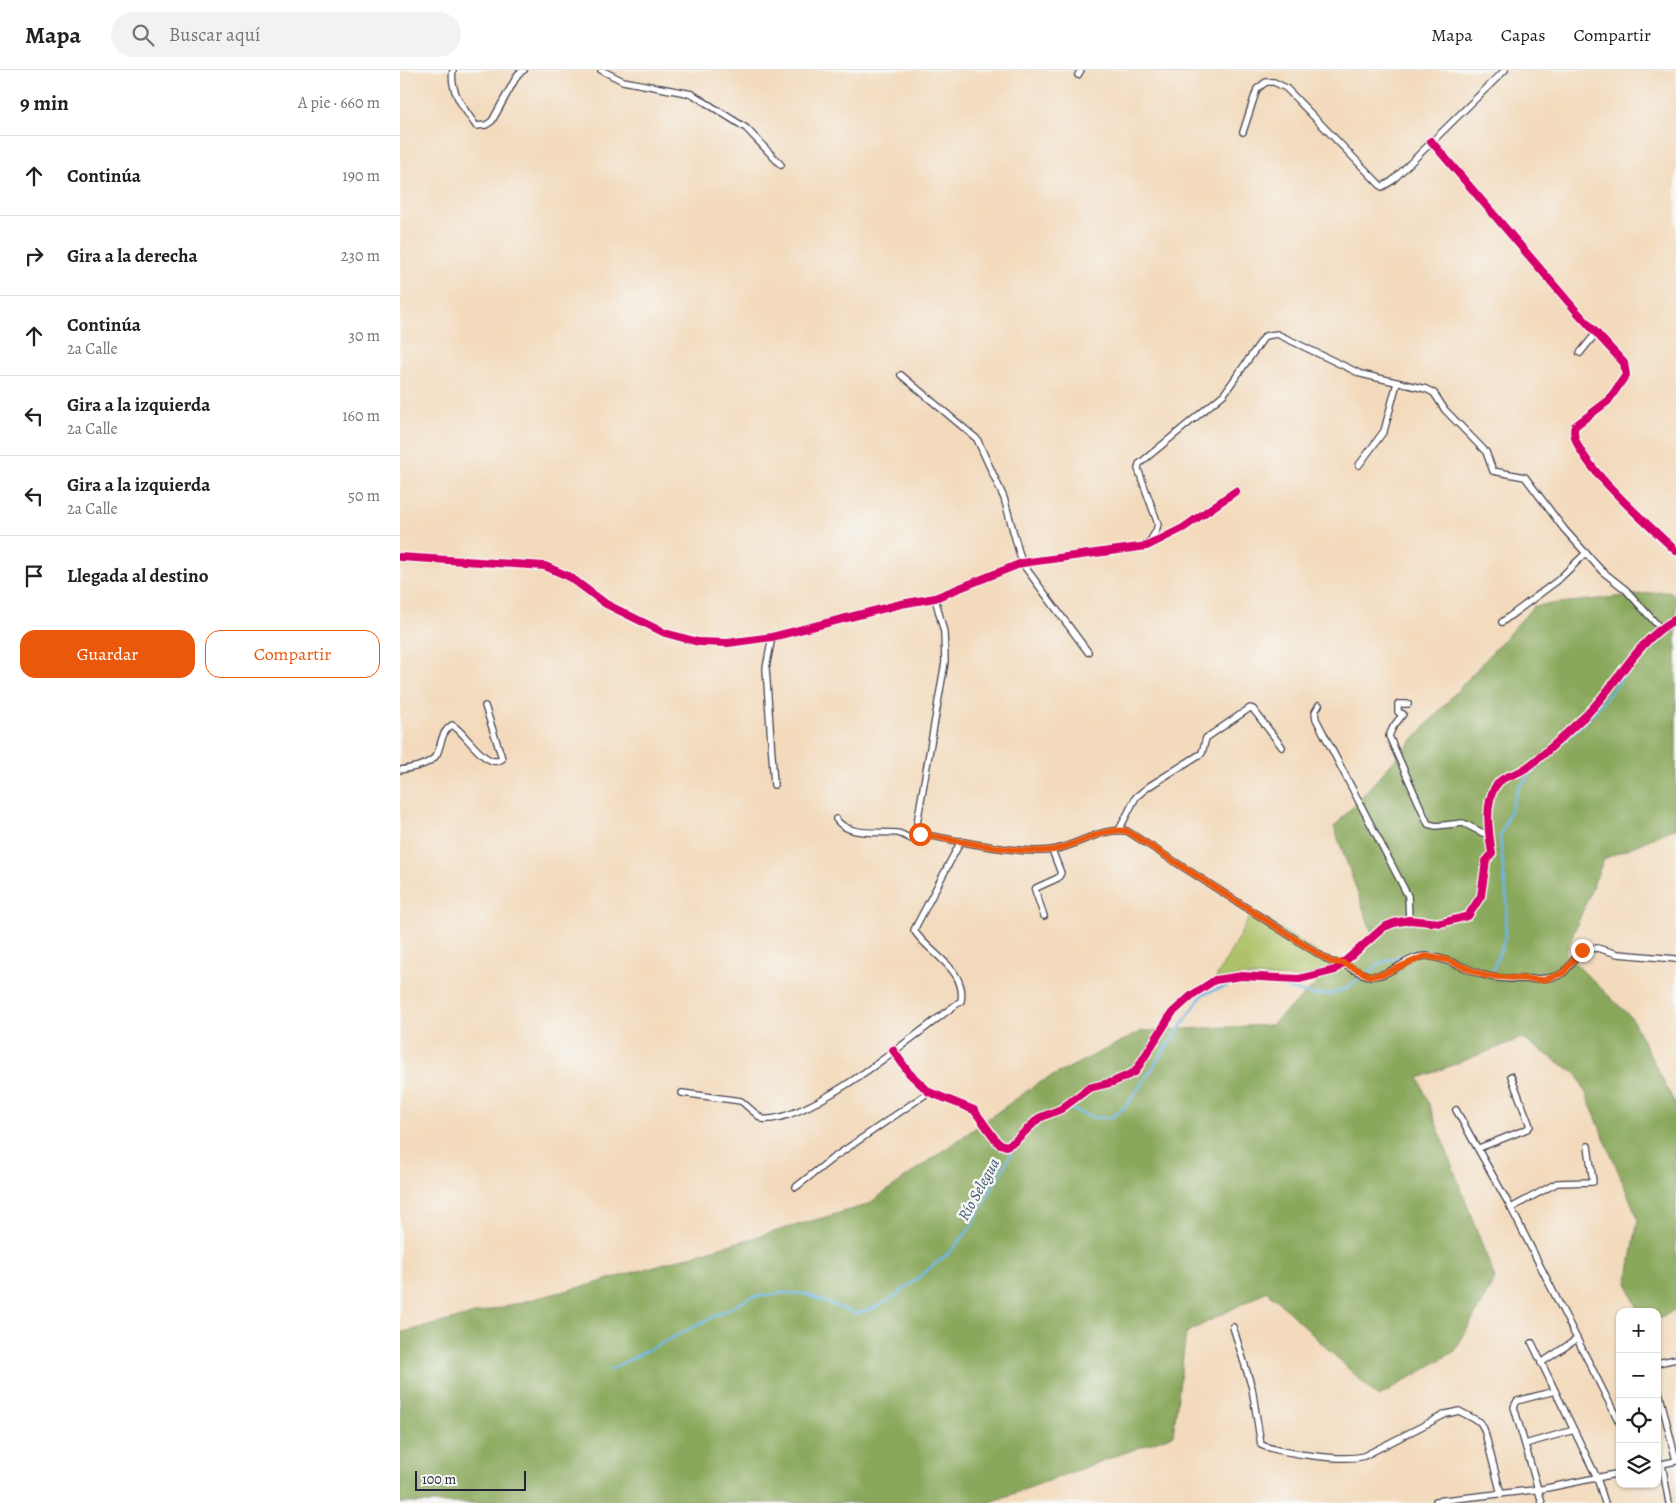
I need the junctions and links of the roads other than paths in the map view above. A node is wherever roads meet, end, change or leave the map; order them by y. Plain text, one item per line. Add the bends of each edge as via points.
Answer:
1 (453, 70) edge
2 (524, 70) edge
3 (600, 70) edge
4 (1504, 70) edge
5 (1243, 132) dead end
6 (1431, 141) junction
7 (781, 165) dead end
8 (1597, 332) junction
9 (1580, 353) dead end
10 (900, 375) dead end
11 (1397, 383) junction
12 (1359, 465) dead end
13 (1236, 491) dead end
14 (1147, 546) junction
15 (1676, 551) edge
16 (1586, 553) junction
17 (400, 557) edge
18 (1022, 563) junction
19 (935, 598) junction
20 (1676, 619) edge
21 (1502, 622) dead end
22 (1661, 629) junction
23 (772, 637) junction
24 (1088, 652) dead end
25 (1408, 704) dead end
26 (1319, 705) dead end
27 (485, 706) dead end
28 (1282, 747) dead end
29 (400, 770) edge
30 (774, 785) dead end
31 (836, 819) dead end
32 (1119, 830) junction
33 (920, 834) junction
34 (1489, 836) junction
35 (961, 841) junction
36 (1052, 850) junction
37 (1044, 916) dead end
38 (1409, 920) junction
39 (1676, 960) edge
40 (1343, 963) junction
41 (893, 1050) junction
42 (1511, 1076) dead end
43 (929, 1092) junction
44 (682, 1093) dead end
45 (1456, 1110) dead end
46 (1588, 1146) dead end
47 (1479, 1148) junction
48 (796, 1187) dead end
49 (1511, 1208) junction
50 (1233, 1327) dead end
51 (1576, 1339) junction
52 (1532, 1344) dead end
53 (1676, 1360) edge
54 (1661, 1362) edge
55 (1541, 1363) junction
56 (1555, 1392) junction
57 (1660, 1398) edge
58 (1616, 1416) edge
59 (1574, 1430) junction
60 (1525, 1444) junction
61 (1676, 1461) edge
62 (1661, 1465) edge
63 (1661, 1469) edge
64 (1616, 1474) edge
65 (1597, 1478) junction
66 (1537, 1489) junction
67 (1501, 1494) junction
68 (1436, 1502) dead end
69 (1542, 1503) edge
70 (1605, 1503) edge
71 (1669, 1503) edge

1 - 2 street via 456,97 476,126 492,121 518,74
3 - 7 street via 623,81 692,94 746,128
4 - 6 street
5 - 6 street via 1257,88 1261,83 1274,82 1286,88 1382,187
6 - 8 street
8 - 9 street
8 - 15 street via 1624,363 1626,375 1608,401 1575,426 1572,432 1576,444 1598,475
10 - 18 street via 977,439 1004,498
11 - 12 street via 1384,431
11 - 14 street via 1361,374 1277,334 1265,336 1224,394 1139,464 1158,524
11 - 16 street via 1434,393 1445,410 1486,452 1490,468 1525,477
13 - 14 street via 1183,528
14 - 18 street
16 - 21 street via 1557,581
16 - 22 street
17 - 23 street via 545,566 570,577 606,604 665,633 698,642 728,643
18 - 19 street
18 - 24 street
19 - 23 street
19 - 33 street via 944,632 945,662 916,829
20 - 22 street
22 - 34 street via 1646,642 1584,717 1521,771 1507,775 1496,784 1489,804
23 - 30 street via 766,668
25 - 34 street via 1398,704 1398,712 1403,714 1389,736 1428,824 1463,823
26 - 38 street via 1316,719 1408,896
27 - 29 street via 502,759 494,762 452,725 442,738 436,755 425,764
28 - 32 street via 1254,709 1247,709 1206,738 1202,753 1136,797
31 - 33 street via 844,826 879,834 899,833 911,839
32 - 36 street via 1112,829
32 - 40 street via 1127,831 1331,962
33 - 35 street
34 - 38 street via 1492,854 1486,861 1481,896 1468,916 1442,923
35 - 36 street via 1022,850
35 - 41 street via 914,930 941,956 959,982 961,1000
36 - 37 street via 1060,873 1058,878 1035,890
38 - 40 street via 1394,922 1384,928
39 - 40 street via 1618,954 1597,948 1582,950 1563,973 1544,980 1486,976 1447,960 1425,956 1383,974 1366,974
40 - 43 street via 1335,970 1299,978 1242,976 1215,980 1172,1013 1135,1072 1089,1088 1064,1107 1034,1121 1006,1146 998,1143 974,1110
41 - 43 street via 909,1073
41 - 44 street via 816,1103 766,1120 737,1100
42 - 47 street via 1530,1126
43 - 48 street
45 - 47 street
46 - 49 street via 1593,1182 1557,1183
47 - 49 street
49 - 51 street
50 - 67 street via 1246,1364 1261,1445 1354,1459 1446,1414 1459,1411 1480,1422 1484,1429
51 - 55 street
51 - 58 street
52 - 55 street
53 - 54 street
55 - 56 street
56 - 59 street
56 - 60 street via 1514,1403
57 - 61 street
59 - 60 street
59 - 65 street
60 - 66 street
61 - 62 street
63 - 71 street
64 - 65 street
65 - 66 street
65 - 70 street
66 - 67 street
66 - 69 street
67 - 68 street

